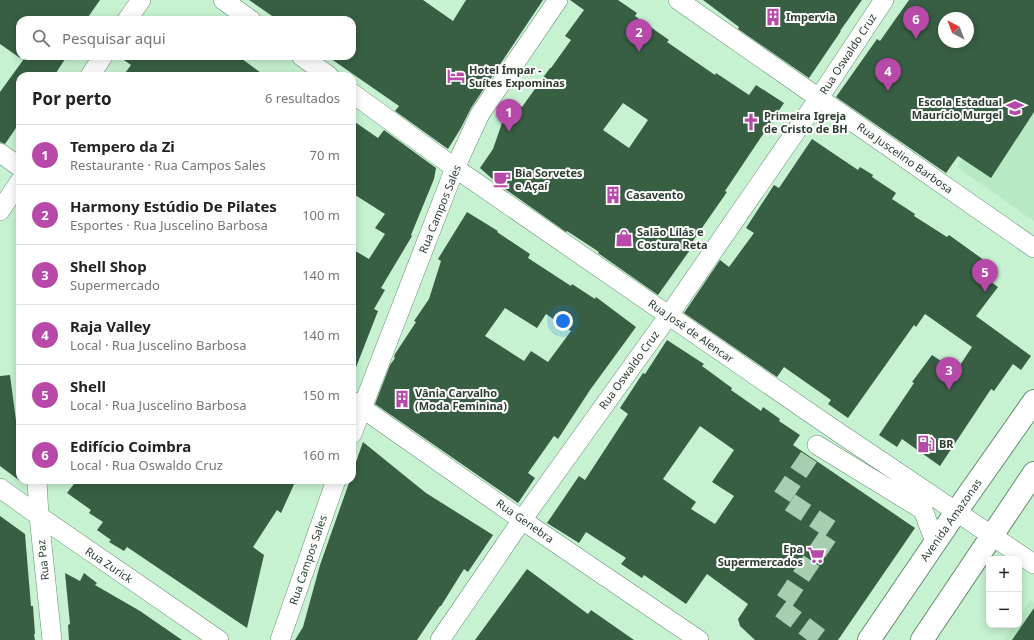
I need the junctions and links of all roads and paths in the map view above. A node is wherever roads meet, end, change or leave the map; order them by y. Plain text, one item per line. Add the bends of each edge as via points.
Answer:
1 (141, 0) edge
2 (223, 0) edge
3 (558, 0) edge
4 (678, 0) edge
5 (884, 0) edge
6 (130, 16) edge
7 (245, 16) edge
8 (100, 60) edge
9 (306, 60) edge
10 (93, 72) edge
11 (323, 72) edge
12 (356, 96) edge
13 (819, 98) junction
14 (0, 153) edge
15 (16, 164) edge
16 (455, 168) junction
17 (16, 187) edge
18 (0, 211) edge
19 (1034, 248) edge
20 (669, 315) junction
21 (1034, 401) edge
22 (357, 404) edge
23 (829, 426) junction
24 (1034, 473) edge
25 (38, 484) edge
26 (335, 484) edge
27 (0, 488) edge
28 (956, 512) junction
29 (39, 516) junction
30 (522, 520) junction
31 (992, 535) junction
32 (935, 542) junction
33 (1034, 564) edge
34 (52, 640) edge
35 (219, 640) edge
36 (280, 640) edge
37 (440, 640) edge
38 (699, 640) edge
39 (869, 640) edge
40 (922, 640) edge

1 - 6 street
2 - 7 street
3 - 16 street, Rua Campos Sales via 480,114
4 - 13 street, Rua Juscelino Barbosa
5 - 13 street, Rua Oswaldo Cruz
8 - 10 street
9 - 11 street
12 - 16 street, Rua José de Alencar
13 - 19 street, Rua Juscelino Barbosa
13 - 20 street, Rua Oswaldo Cruz
14 - 15 street
16 - 20 street, Rua José de Alencar
16 - 22 street, Rua Campos Sales
17 - 18 street
20 - 23 street, Rua José de Alencar
20 - 30 street, Rua Oswaldo Cruz
21 - 28 main road, Avenida Amazonas
22 - 30 street, Rua Genebra
23 - 28 street, Rua José de Alencar
23 - 32 street via 813,451 923,510
24 - 31 main road
25 - 29 street, Rua Paz
26 - 36 street, Rua Campos Sales
27 - 29 street, Rua Zurick
28 - 31 street, Rua José de Alencar
28 - 32 main road, Avenida Amazonas
29 - 34 street, Rua Paz
29 - 35 street, Rua Zurick
30 - 37 street, Rua Oswaldo Cruz
30 - 38 street, Rua Genebra
31 - 33 street, Rua José de Alencar
31 - 40 main road
32 - 39 main road, Avenida Amazonas

